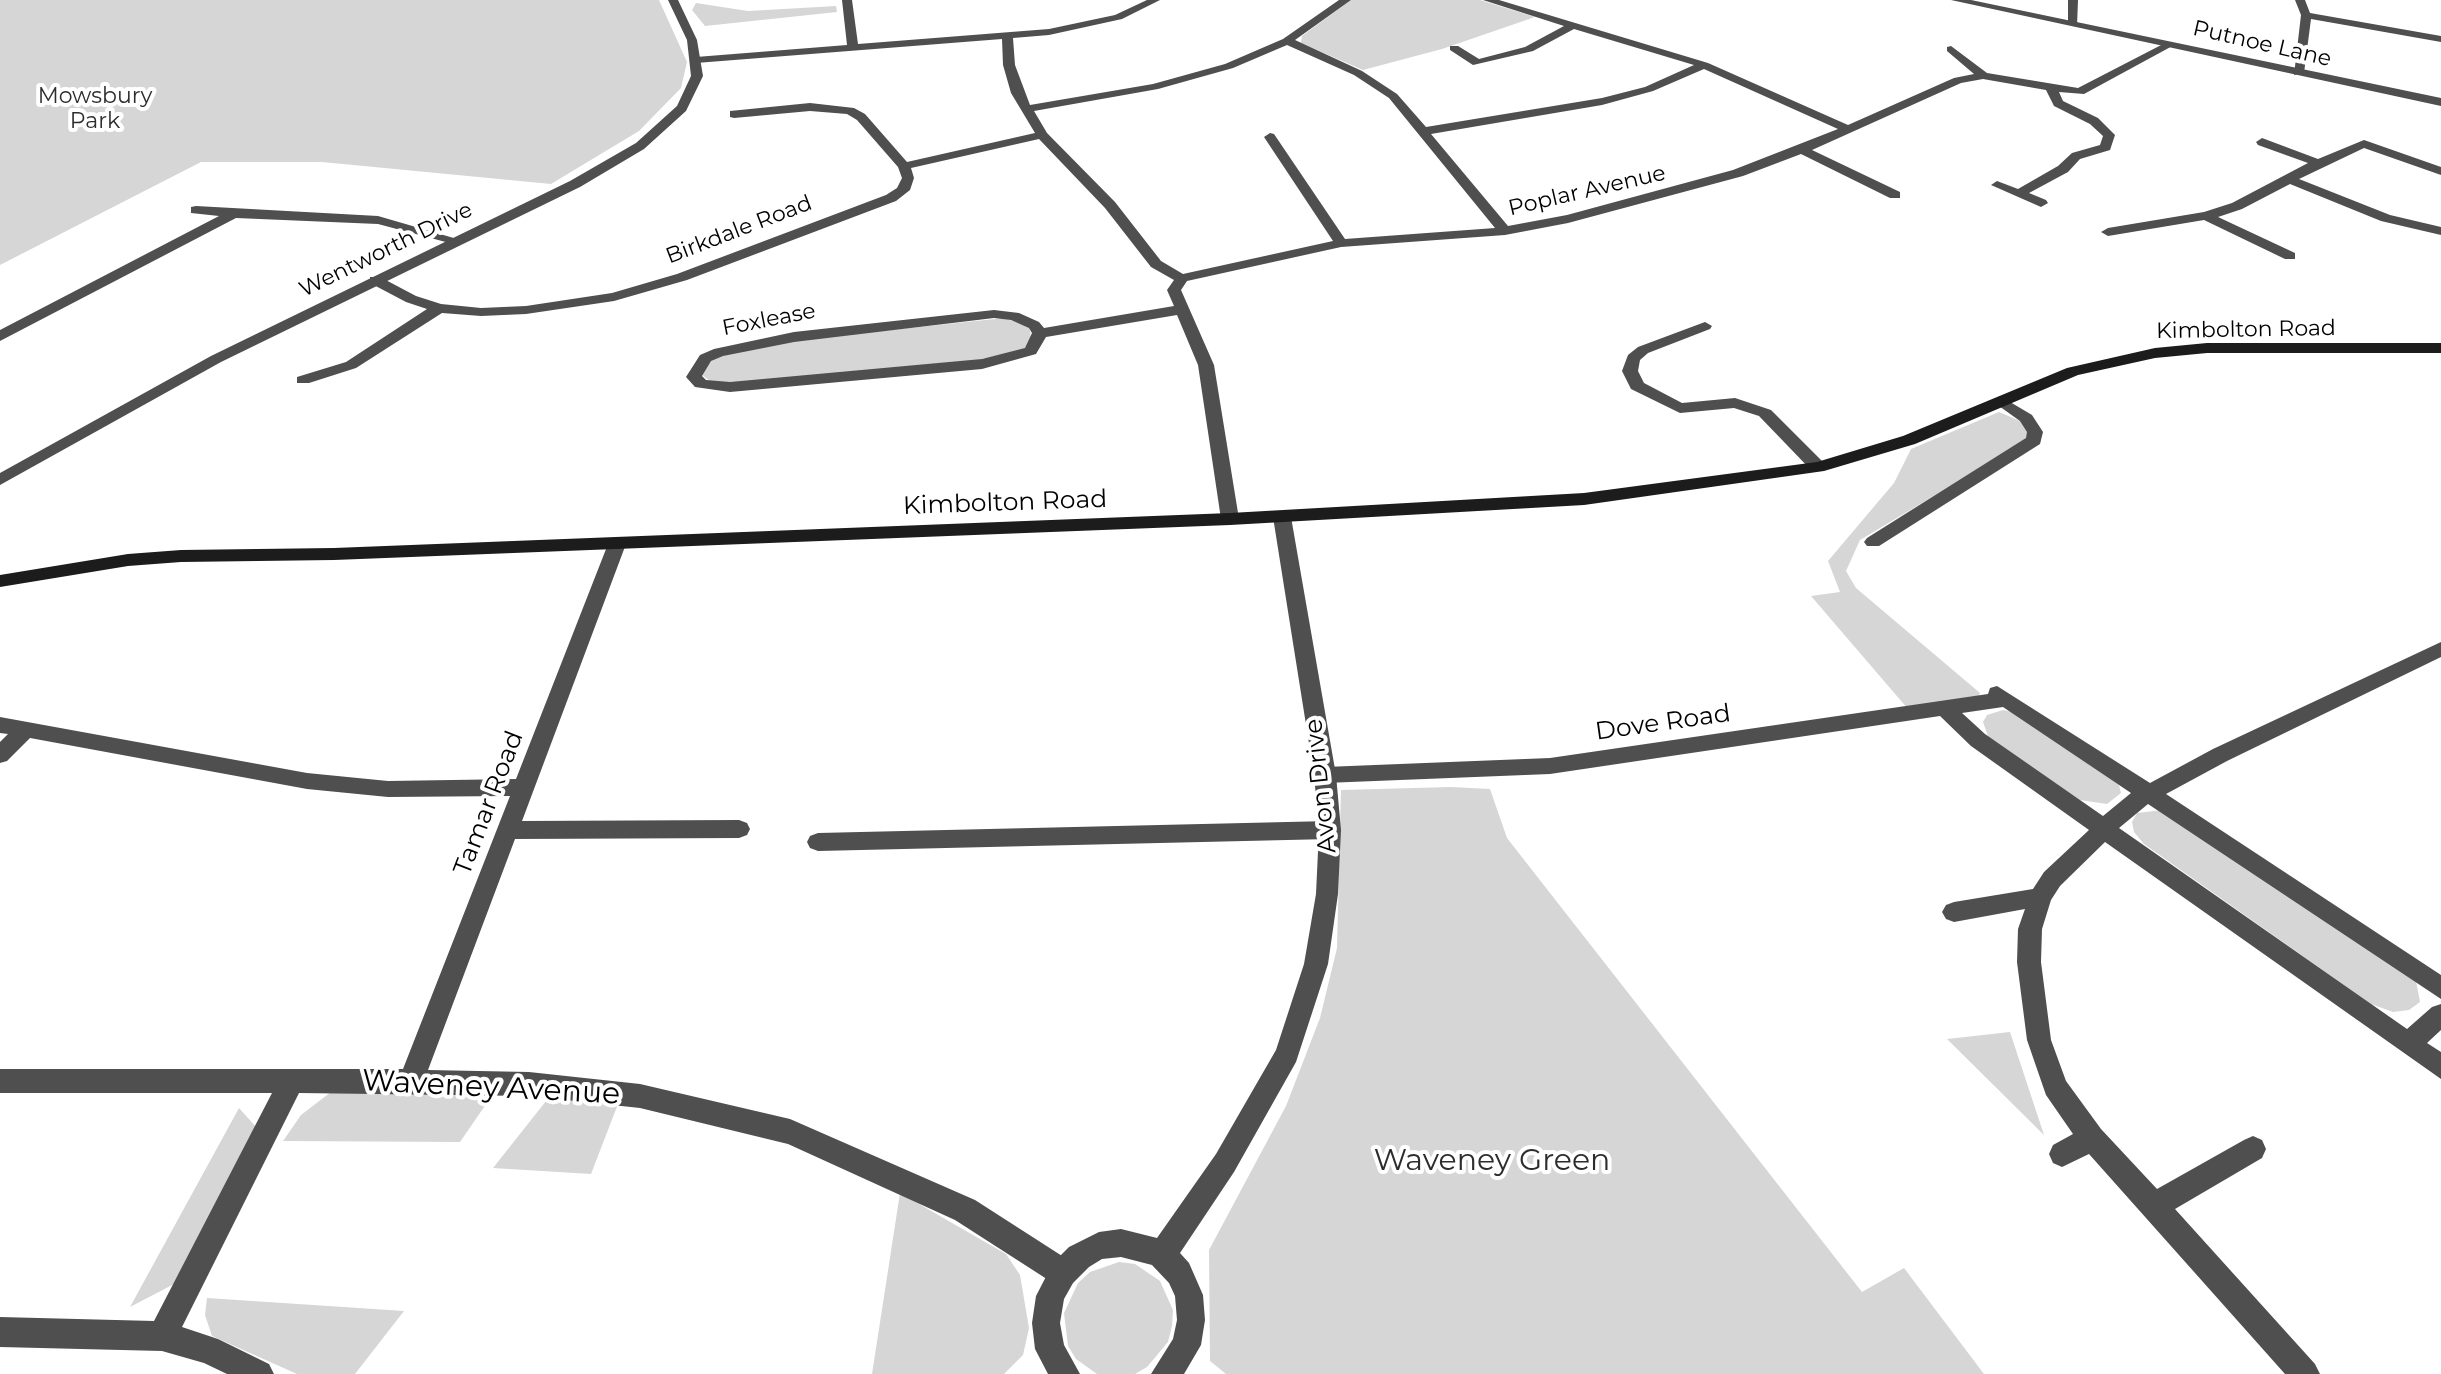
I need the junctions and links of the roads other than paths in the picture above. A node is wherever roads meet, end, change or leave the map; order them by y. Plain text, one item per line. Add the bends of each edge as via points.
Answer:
1 (673, 0) edge
2 (847, 0) edge
3 (1155, 0) edge
4 (1346, 0) edge
5 (1488, 0) edge
6 (1956, 0) edge
7 (2073, 0) edge
8 (2300, 0) edge
9 (2306, 16) junction
10 (1574, 24) junction
11 (2073, 24) junction
12 (1007, 35) junction
13 (2441, 39) edge
14 (1287, 41) junction
15 (2171, 44) junction
16 (853, 45) junction
17 (1454, 48) dead end
18 (1951, 49) dead end
19 (696, 60) junction
20 (1704, 65) junction
21 (2298, 73) junction
22 (1983, 76) junction
23 (2052, 90) junction
24 (2441, 102) edge
25 (1026, 109) junction
26 (734, 114) dead end
27 (1848, 130) junction
28 (1426, 131) junction
29 (1042, 135) junction
30 (1270, 137) dead end
31 (2262, 142) dead end
32 (1802, 150) junction
33 (2318, 163) junction
34 (904, 166) junction
35 (2441, 172) edge
36 (2289, 179) junction
37 (1998, 185) dead end
38 (1894, 194) dead end
39 (2018, 194) junction
40 (2041, 202) dead end
41 (196, 210) dead end
42 (234, 214) junction
43 (2206, 216) junction
44 (1505, 231) junction
45 (2441, 231) edge
46 (2108, 232) dead end
47 (457, 241) junction
48 (1341, 244) junction
49 (2290, 256) dead end
50 (1182, 278) junction
51 (375, 280) junction
52 (439, 308) junction
53 (1179, 310) junction
54 (1705, 326) dead end
55 (1040, 334) junction
56 (0, 336) edge
57 (2441, 348) edge
58 (304, 380) dead end
59 (2000, 401) junction
60 (1818, 467) junction
61 (0, 480) edge
62 (1282, 517) junction
63 (1230, 519) junction
64 (1873, 542) dead end
65 (617, 544) junction
66 (0, 581) edge
67 (2441, 649) edge
68 (1945, 708) junction
69 (0, 724) edge
70 (26, 728) junction
71 (0, 755) edge
72 (1325, 775) junction
73 (524, 787) junction
74 (2150, 792) junction
75 (2106, 826) junction
76 (739, 829) dead end
77 (508, 830) junction
78 (1330, 830) junction
79 (818, 841) dead end
80 (2040, 897) junction
81 (1954, 912) dead end
82 (2441, 988) edge
83 (2441, 1015) edge
84 (2410, 1042) junction
85 (2441, 1067) edge
86 (0, 1081) edge
87 (292, 1081) junction
88 (411, 1081) junction
89 (2092, 1138) junction
90 (2254, 1149) dead end
91 (2062, 1154) dead end
92 (2154, 1206) junction
93 (1162, 1256) junction
94 (1063, 1273) junction
95 (0, 1332) edge
96 (162, 1336) junction
97 (1173, 1372) edge
98 (1062, 1373) edge
99 (260, 1374) edge
100 (2306, 1374) edge

1 - 19 street
2 - 16 street
3 - 12 street via 1100,22
4 - 14 street
5 - 10 street
6 - 11 street, Putnoe Lane
7 - 11 street
8 - 9 street
9 - 13 street
9 - 21 street
10 - 17 street via 1529,49 1478,62
10 - 20 street
11 - 15 street, Putnoe Lane
12 - 16 street
12 - 25 street via 1009,65
14 - 25 street via 1154,87
14 - 28 street via 1378,85
15 - 21 street, Putnoe Lane
15 - 23 street, Poplar Avenue via 2080,92
16 - 19 street
18 - 22 street, Poplar Avenue
19 - 47 street, Wentworth Drive via 698,76 682,108 640,146
20 - 27 street
20 - 28 street via 1602,101
21 - 24 street, Putnoe Lane
22 - 23 street, Poplar Avenue
22 - 27 street, Poplar Avenue via 1958,80
23 - 39 street via 2058,102 2110,135 2106,147 2076,156
25 - 29 street
26 - 34 street via 810,107 850,111
27 - 32 street, Poplar Avenue
28 - 44 street
29 - 34 street
29 - 50 street via 1156,264
30 - 48 street
31 - 33 street
32 - 38 street
32 - 44 street, Poplar Avenue via 1658,196
33 - 35 street via 2364,144
33 - 36 street
34 - 52 street, Birkdale Road via 908,178 891,198 652,287 526,310
36 - 43 street
36 - 45 street via 2386,218
37 - 39 street
39 - 40 street
41 - 42 street
42 - 47 street via 378,220
42 - 56 street
43 - 46 street
43 - 49 street
44 - 48 street, Poplar Avenue
47 - 51 street, Wentworth Drive
48 - 50 street, Poplar Avenue
50 - 53 street via 1174,290
51 - 52 street, Birkdale Road
51 - 61 street, Wentworth Drive via 216,359
52 - 58 street via 355,369
53 - 55 street, Foxlease
53 - 63 street via 1206,366
54 - 60 street via 1633,358 1630,371 1638,386 1680,408 1735,403 1765,413
55 - 55 street, Foxlease via 1031,351 982,364 730,387 701,384 694,376 718,352 847,329 994,314 1026,319
57 - 59 main road, Kimbolton Road via 2156,353 2073,372
59 - 60 main road, Kimbolton Road via 1909,440
59 - 64 street via 2026,418 2034,440
60 - 62 main road, Kimbolton Road via 1584,499
62 - 63 main road, Kimbolton Road
62 - 72 street, Avon Drive
63 - 65 main road, Kimbolton Road
65 - 66 main road, Kimbolton Road via 163,557
65 - 73 street, Tamar Road
67 - 74 street
68 - 72 street, Dove Road via 1550,766
68 - 74 street, Dove Road via 2000,695
68 - 75 street via 1978,740
69 - 70 street
70 - 71 street
70 - 73 street via 307,781 388,789
72 - 78 street, Avon Drive
73 - 77 street, Tamar Road
74 - 75 street
74 - 82 street
75 - 80 street
75 - 84 street
76 - 77 street
77 - 88 street, Tamar Road
78 - 79 street
78 - 93 street, Avon Drive via 1316,964 1287,1054
80 - 81 street
80 - 89 street via 2029,962 2039,1040 2055,1087
83 - 84 street
84 - 85 street
86 - 87 street, Waveney Avenue
87 - 88 street, Waveney Avenue
87 - 96 street
88 - 94 street, Waveney Avenue via 640,1096 790,1132 965,1210
89 - 91 street
89 - 92 street
90 - 92 street
92 - 100 street
93 - 94 street via 1132,1244 1100,1246
93 - 97 street via 1179,1272 1192,1320
94 - 98 street via 1046,1322
95 - 96 street
96 - 99 street

